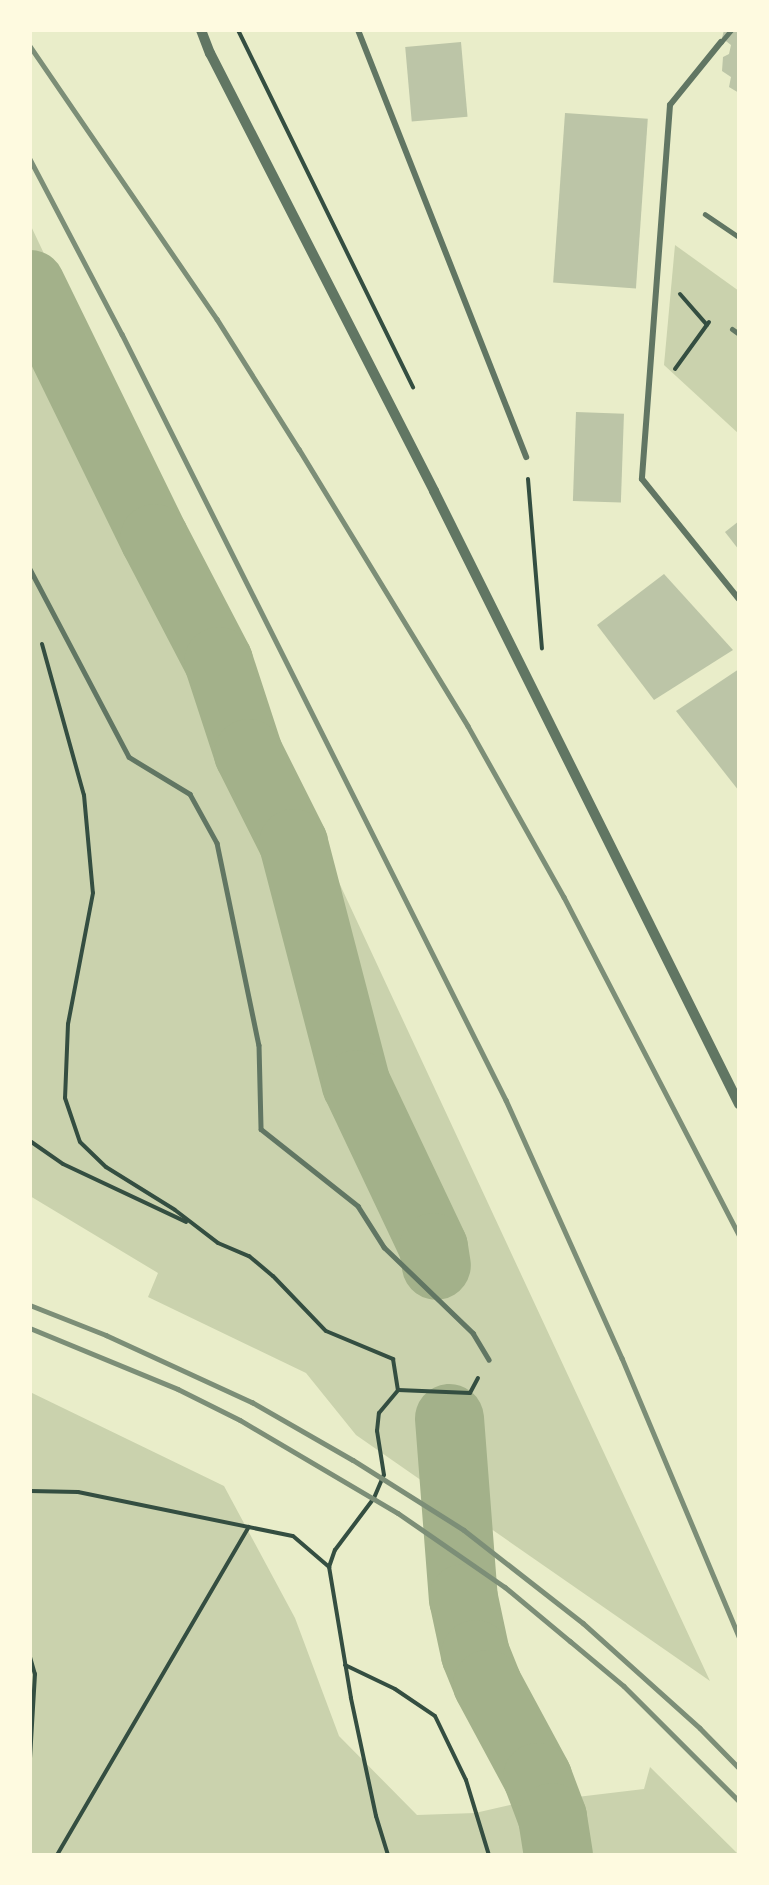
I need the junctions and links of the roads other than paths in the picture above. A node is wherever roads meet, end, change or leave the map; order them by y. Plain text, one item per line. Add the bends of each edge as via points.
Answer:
1 (201, 30) edge
2 (358, 30) edge
3 (731, 30) edge
4 (721, 42) joint
5 (705, 214) dead end
6 (739, 237) edge
7 (732, 329) road end
8 (739, 334) edge
9 (526, 457) road end
10 (30, 569) edge
11 (739, 600) edge
12 (739, 1104) edge
13 (489, 1359) road end

1 - 12 street
2 - 9 street
3 - 4 street
4 - 11 street via 670,105 642,479
5 - 6 lane
7 - 8 street
10 - 13 lane via 129,757 190,794 217,843 259,1045 261,1129 358,1206 384,1247 473,1333

